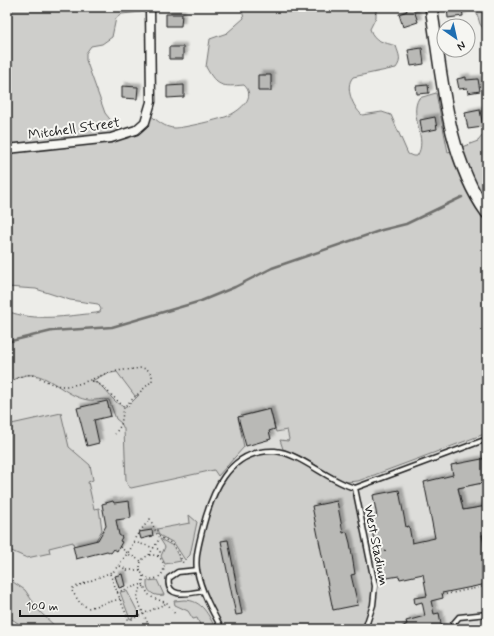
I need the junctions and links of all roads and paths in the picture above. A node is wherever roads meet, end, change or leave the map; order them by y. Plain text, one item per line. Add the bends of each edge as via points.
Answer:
1 (150, 7) edge
2 (431, 7) edge
3 (7, 149) edge
4 (487, 212) edge
5 (91, 380) junction
6 (7, 385) edge
7 (124, 407) junction
8 (115, 434) dead end
9 (487, 439) edge
10 (355, 488) junction
11 (160, 538) junction
12 (134, 542) junction
13 (120, 547) dead end
14 (154, 547) junction
15 (387, 550) dead end
16 (128, 553) junction
17 (368, 554) junction
18 (149, 555) junction
19 (158, 556) junction
20 (141, 561) junction
21 (120, 566) junction
22 (140, 570) junction
23 (197, 570) junction
24 (186, 571) junction
25 (110, 574) junction
26 (143, 575) junction
27 (144, 585) junction
28 (487, 586) edge
29 (203, 590) junction
30 (117, 592) junction
31 (442, 595) dead end
32 (120, 599) junction
33 (167, 603) junction
34 (143, 614) junction
35 (175, 614) dead end
36 (487, 614) edge
37 (149, 626) dead end
38 (453, 628) edge
39 (222, 629) edge
40 (365, 629) edge

1 - 3 street, Mitchell Street via 152,102 144,122 136,130 111,138
2 - 4 main road via 456,151 472,187
5 - 6 path via 66,386 26,374 17,376
5 - 7 path via 101,385
5 - 7 path via 105,374 146,369 152,375 152,381
7 - 8 path via 121,425
9 - 10 lane
10 - 17 lane, West Stadium
10 - 23 lane via 342,485 287,454 275,451 253,454 236,463 222,478 210,500 197,554
11 - 12 path via 150,519
11 - 14 path
11 - 24 path via 171,543 177,550
12 - 14 path
12 - 16 path
13 - 16 path
14 - 18 path
14 - 19 path via 159,550
15 - 17 path
16 - 20 path
16 - 21 path
17 - 40 lane, West Stadium via 375,595
18 - 19 path
18 - 20 path
19 - 26 path via 164,564 160,576 150,579
20 - 22 path
21 - 22 path via 127,570
21 - 25 path
22 - 26 path
23 - 24 lane
23 - 29 lane
24 - 29 lane via 175,573 170,578 171,589 179,594
25 - 30 path
25 - 32 path via 75,587 73,594 88,608
26 - 27 path
27 - 30 path
27 - 33 path via 151,596
27 - 34 path via 136,599
28 - 31 path
29 - 39 lane
30 - 32 path
32 - 34 path via 128,619
33 - 34 path
33 - 35 path
34 - 37 path
36 - 38 lane via 463,615 455,620

